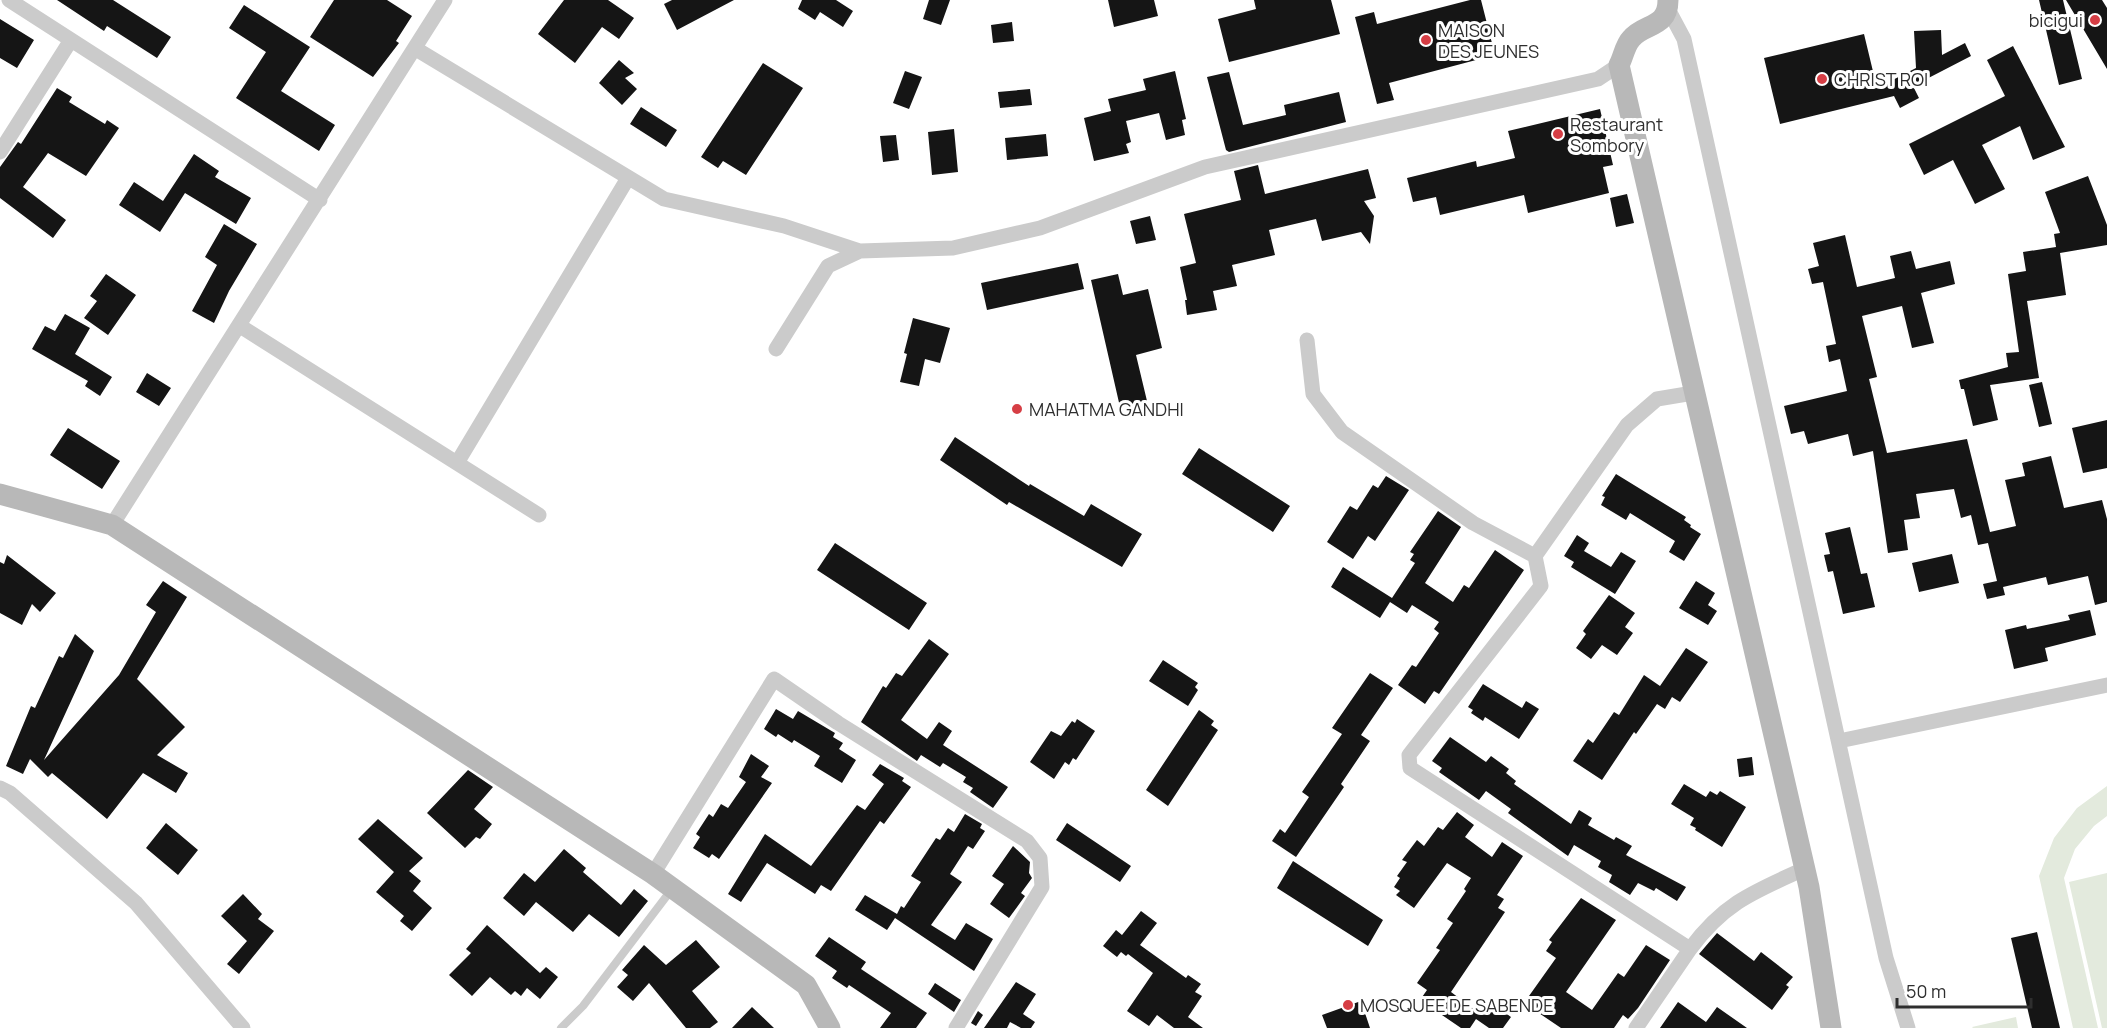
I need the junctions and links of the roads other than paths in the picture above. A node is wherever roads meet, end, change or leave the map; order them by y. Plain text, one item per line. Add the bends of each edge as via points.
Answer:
1 (9, 0) edge
2 (445, 0) edge
3 (1668, 4) edge
4 (71, 40) junction
5 (416, 49) junction
6 (1619, 65) junction
7 (0, 152) edge
8 (628, 178) junction
9 (320, 200) junction
10 (860, 251) junction
11 (240, 326) junction
12 (1307, 340) dead end
13 (776, 349) dead end
14 (1693, 393) junction
15 (457, 463) junction
16 (0, 494) edge
17 (539, 514) dead end
18 (112, 525) junction
19 (1535, 556) junction
20 (2107, 685) edge
21 (1839, 741) junction
22 (0, 788) edge
23 (1804, 869) junction
24 (653, 874) junction
25 (673, 888) junction
26 (1690, 949) junction
27 (243, 1028) edge
28 (561, 1028) edge
29 (830, 1028) edge
30 (956, 1028) edge
31 (1636, 1028) edge
32 (1831, 1028) edge
33 (1908, 1028) edge

1 - 4 street
2 - 5 street
3 - 6 main road via 1658,24 1631,38
3 - 21 street via 1684,39
4 - 7 street
4 - 9 street
5 - 8 street
5 - 9 street
6 - 10 street via 1598,79 1205,167 1040,228 953,248
6 - 14 main road
8 - 10 street via 664,199 784,226
8 - 15 street
9 - 11 street
10 - 13 street via 828,266
11 - 15 street
11 - 18 street
12 - 19 street via 1313,394 1342,432 1473,523
14 - 19 street via 1657,399 1627,425
14 - 23 main road
15 - 17 street
16 - 18 main road
18 - 24 main road
19 - 26 street via 1541,586 1410,755 1410,768
20 - 21 street
21 - 33 street via 1886,958
22 - 27 street via 136,903
23 - 26 street via 1724,909
23 - 32 main road
24 - 25 main road
24 - 30 street via 774,680 1027,841 1040,858 1042,887
25 - 28 lane via 583,1006
25 - 29 main road via 806,985
26 - 31 street

